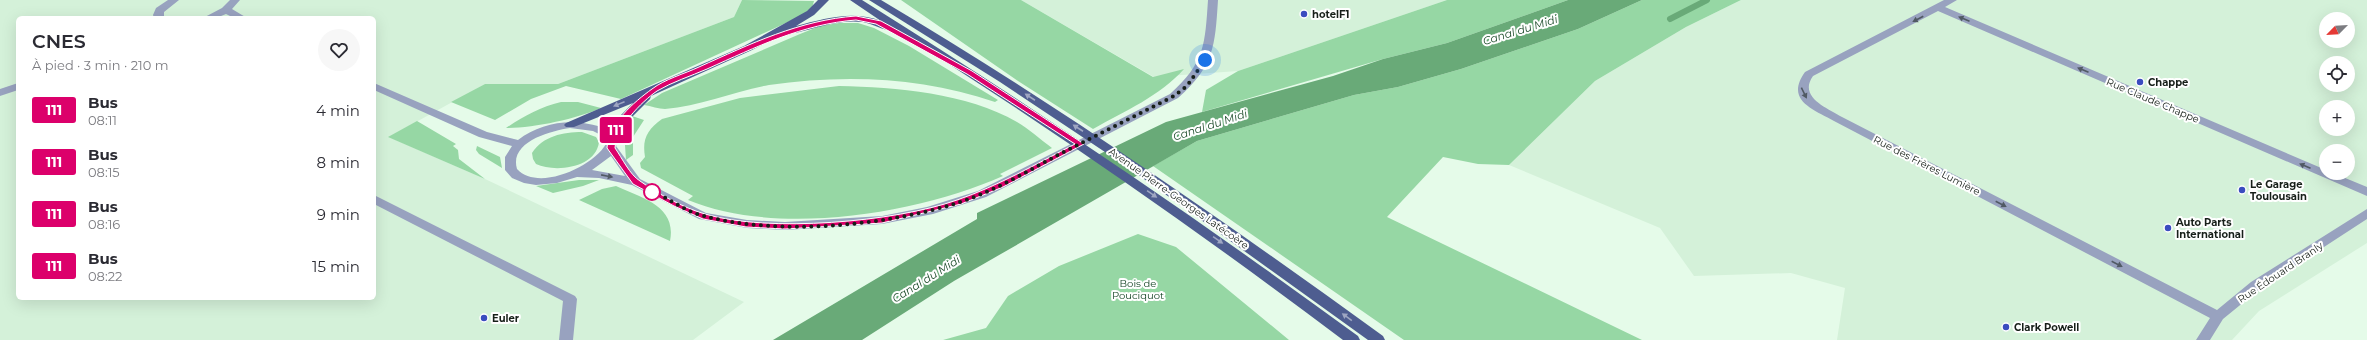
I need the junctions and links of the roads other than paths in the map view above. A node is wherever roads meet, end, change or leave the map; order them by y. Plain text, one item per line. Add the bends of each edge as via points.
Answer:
1 (174, 0) edge
2 (235, 0) edge
3 (824, 0) edge
4 (855, 0) edge
5 (874, 0) edge
6 (885, 0) edge
7 (1213, 0) edge
8 (1952, 0) edge
9 (1938, 8) junction
10 (226, 10) junction
11 (158, 16) edge
12 (212, 16) edge
13 (238, 16) edge
14 (915, 24) junction
15 (778, 34) junction
16 (970, 72) junction
17 (16, 87) edge
18 (376, 87) edge
19 (655, 90) junction
20 (0, 94) edge
21 (570, 124) junction
22 (520, 144) junction
23 (611, 144) junction
24 (578, 174) junction
25 (636, 182) junction
26 (2367, 192) edge
27 (376, 200) edge
28 (2367, 213) edge
29 (1311, 308) junction
30 (2218, 316) junction
31 (566, 340) edge
32 (1344, 340) edge
33 (1353, 340) edge
34 (1378, 340) edge
35 (2203, 340) edge

1 - 11 street via 160,10
2 - 10 street
3 - 15 main road via 816,11
4 - 16 main road, Avenue Pierre-Georges Latécoère
5 - 14 main road, Avenue Pierre-Georges Latécoère
6 - 14 main road
7 - 25 street via 1209,50 1187,86 1174,96 1001,185 958,203 882,220 785,226 746,224 703,216
8 - 9 street, Rue des Frères Lumière
26 -> 9 street, Rue Claude Chappe
9 -> 30 street, Rue des Frères Lumière via 1810,74 1802,82 1801,88 1805,97 1838,119
10 - 12 street
10 - 13 street
34 -> 14 main road, Avenue Pierre-Georges Latécoère via 1133,166
15 - 16 main road via 832,19 866,19
15 - 19 main road
16 -> 29 main road, Avenue Pierre-Georges Latécoère via 1120,172
17 - 20 street
18 - 22 street via 483,135
19 -> 21 main road
19 - 23 main road via 625,117
21 - 22 street via 543,131
21 - 23 street via 598,128 608,133
22 - 24 street via 512,153 509,162 511,171 519,177 546,181
23 - 24 street via 605,158
23 - 25 street
24 -> 25 street via 600,174
27 - 31 street via 570,299
28 - 30 street, Rue Édouard Branly via 2256,285
29 - 32 street, Avenue Pierre-Georges Latécoère
29 - 33 main road, Avenue Pierre-Georges Latécoère
30 - 35 street, Rue Édouard Branly

